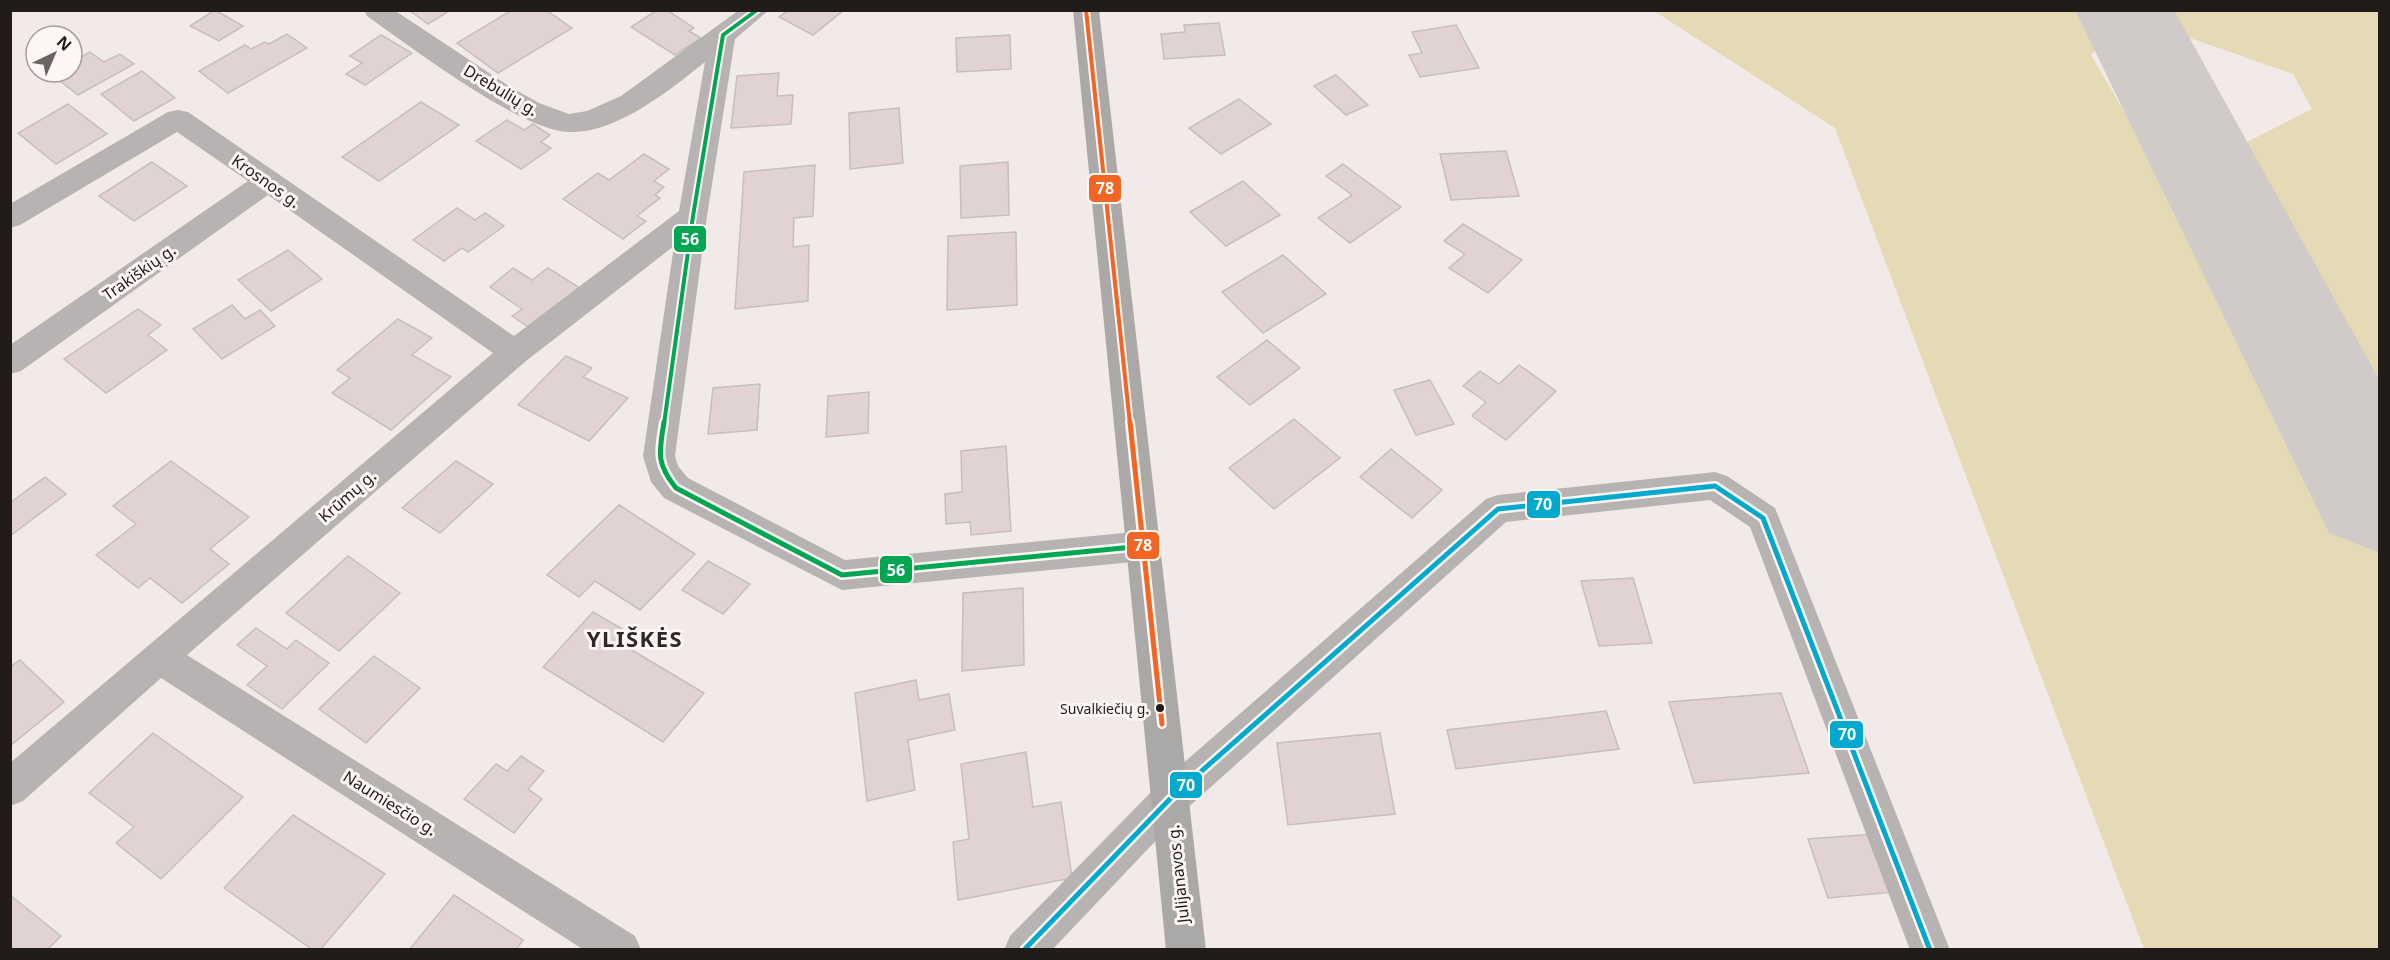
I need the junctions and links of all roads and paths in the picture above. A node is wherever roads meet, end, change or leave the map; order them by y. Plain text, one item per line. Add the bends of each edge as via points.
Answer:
1 (376, 10) edge
2 (757, 10) edge
3 (1086, 10) edge
4 (723, 35) junction
5 (267, 182) junction
6 (693, 216) junction
7 (10, 218) edge
8 (515, 352) junction
9 (10, 362) edge
10 (1144, 546) junction
11 (159, 657) junction
12 (10, 788) edge
13 (1170, 799) junction
14 (621, 950) edge
15 (1024, 950) edge
16 (1186, 950) edge
17 (1930, 950) edge

1 - 4 street, Drebulių g. via 530,111 567,123 596,118 640,97
2 - 4 street, Drebulių g.
3 - 10 main road, Julijanavos g.
4 - 6 street
5 - 7 street, Krosnos g. via 178,118
5 - 8 street, Krosnos g.
5 - 9 street, Trakiškių g.
6 - 8 street, Krūmų g.
6 - 10 street via 660,456 663,472 676,488 842,575
8 - 11 street, Krūmų g.
10 - 13 main road, Julijanavos g.
11 - 12 street, Krūmų g.
11 - 14 street, Naumiesčio g.
13 - 15 street
13 - 16 main road, Julijanavos g.
13 - 17 street via 1498,508 1715,486 1763,518

